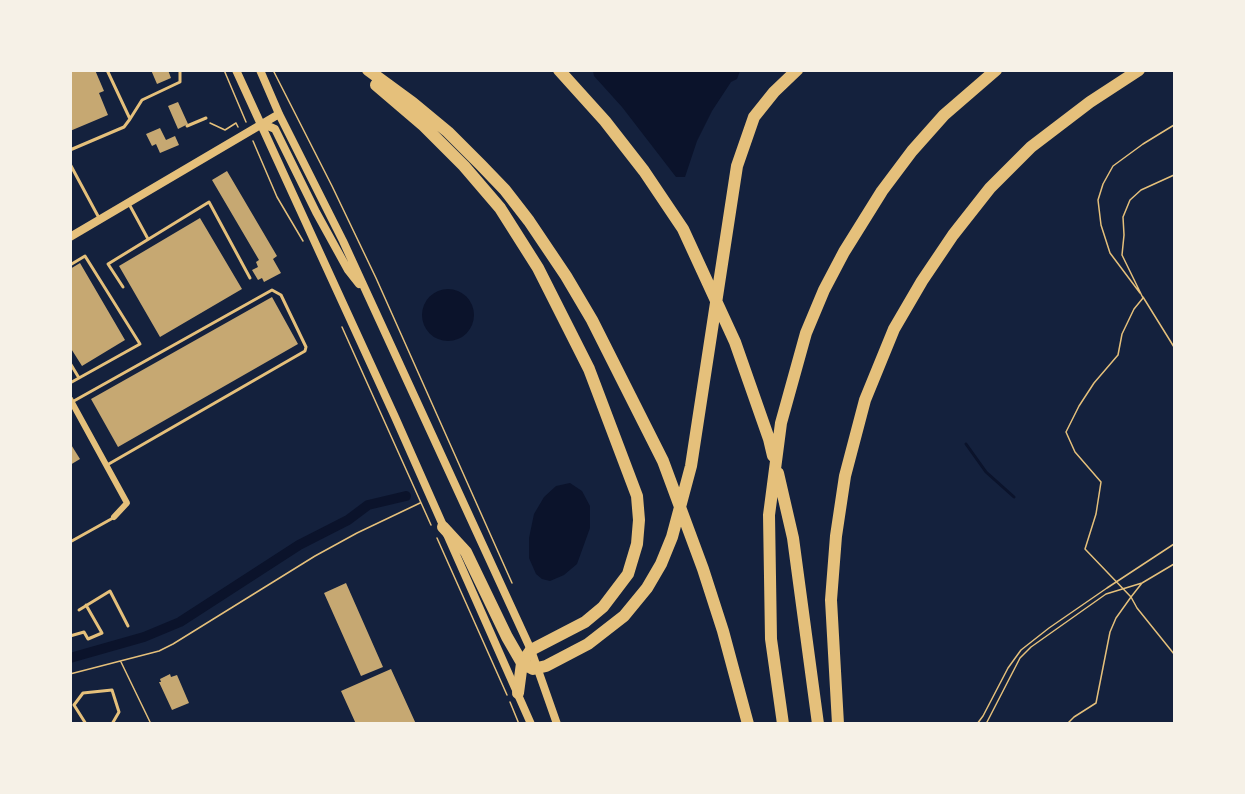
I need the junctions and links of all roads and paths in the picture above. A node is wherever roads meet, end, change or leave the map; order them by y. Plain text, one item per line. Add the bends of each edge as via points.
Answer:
1 (107, 70) edge
2 (180, 70) edge
3 (224, 70) edge
4 (236, 70) edge
5 (260, 70) edge
6 (273, 70) edge
7 (359, 70) edge
8 (368, 70) edge
9 (559, 70) edge
10 (797, 70) edge
11 (996, 70) edge
12 (1139, 70) edge
13 (279, 114) junction
14 (206, 118) joint
15 (130, 119) junction
16 (1174, 125) edge
17 (187, 126) dead end
18 (261, 126) junction
19 (246, 134) junction
20 (70, 150) edge
21 (70, 164) edge
22 (1174, 175) edge
23 (129, 204) junction
24 (100, 220) junction
25 (70, 237) edge
26 (148, 239) junction
27 (307, 248) dead end
28 (70, 265) edge
29 (250, 278) dead end
30 (123, 287) dead end
31 (1143, 298) junction
32 (370, 300) junction
33 (339, 320) dead end
34 (1174, 347) edge
35 (70, 363) edge
36 (79, 378) junction
37 (70, 383) edge
38 (71, 400) edge
39 (107, 465) junction
40 (421, 503) junction
41 (114, 517) joint
42 (443, 527) junction
43 (70, 542) edge
44 (1174, 544) edge
45 (1174, 564) edge
46 (1116, 582) junction
47 (1142, 583) junction
48 (513, 586) dead end
49 (1124, 590) junction
50 (1131, 597) junction
51 (86, 605) junction
52 (79, 610) dead end
53 (128, 626) dead end
54 (70, 636) edge
55 (531, 650) junction
56 (1174, 654) edge
57 (121, 661) junction
58 (522, 663) junction
59 (538, 670) junction
60 (70, 674) edge
61 (518, 693) junction
62 (86, 723) edge
63 (112, 723) edge
64 (151, 723) edge
65 (519, 723) edge
66 (531, 723) edge
67 (557, 723) edge
68 (748, 723) edge
69 (783, 723) edge
70 (818, 723) edge
71 (838, 723) edge
72 (977, 723) edge
73 (986, 723) edge
74 (1067, 723) edge

1 - 15 lane
2 - 15 lane via 180,82 142,100
3 - 19 path
4 - 18 street
5 - 13 street
6 - 48 path via 376,278
7 - 55 highway via 465,166 500,208 538,268 589,369 637,496 637,544 628,574 619,588 585,622
8 - 68 highway via 448,132 482,165 529,221 582,302 663,461 703,569
9 - 70 highway via 644,171 682,229 735,342 769,439 793,538
10 - 59 highway via 754,117 737,166 690,466 661,564 624,616 588,644
11 - 69 highway via 944,115 882,191 844,252 806,333 781,423 769,515 771,639
12 - 71 highway via 1031,147 990,188 953,235 894,329 866,400 845,476 836,536 831,600
13 - 18 street
13 - 32 street
14 - 17 lane
14 - 19 path via 225,130 236,123
15 - 20 lane via 124,127
16 - 31 path via 1113,166 1098,200 1110,253
18 - 19 street
18 - 32 street via 275,129 348,270
18 - 42 street
19 - 23 street
19 - 27 path
21 - 24 lane
22 - 31 path via 1141,190 1130,200 1123,217 1122,255
23 - 24 street
23 - 26 lane
24 - 25 street
26 - 29 lane via 209,202
26 - 30 lane via 108,264
28 - 36 lane via 85,256 140,344
31 - 34 path
31 - 46 path via 1122,334 1118,355 1094,383 1066,432 1075,452 1101,482 1085,549
32 - 55 street
33 - 40 path
35 - 36 lane
36 - 37 lane
38 - 39 street
38 - 39 lane via 272,290 281,295 305,351
39 - 41 street via 127,503
40 - 57 path via 315,556 173,644
40 - 65 path
41 - 43 lane
42 - 58 highway via 466,552
42 - 61 street
44 - 46 path
45 - 47 path
46 - 49 path
46 - 72 path via 1021,650
47 - 49 path
47 - 50 path
49 - 50 path
49 - 73 path via 1106,594 1031,647 1020,658
50 - 56 path
50 - 74 path via 1110,632 1096,703
51 - 52 lane
51 - 53 lane via 110,591
51 - 54 lane via 102,633 88,639 84,632
55 - 58 highway
55 - 59 street
57 - 60 path
57 - 64 path
58 - 59 highway
58 - 61 highway
59 - 67 street
61 - 66 street
62 - 63 lane via 74,705 83,693 112,690 119,712

